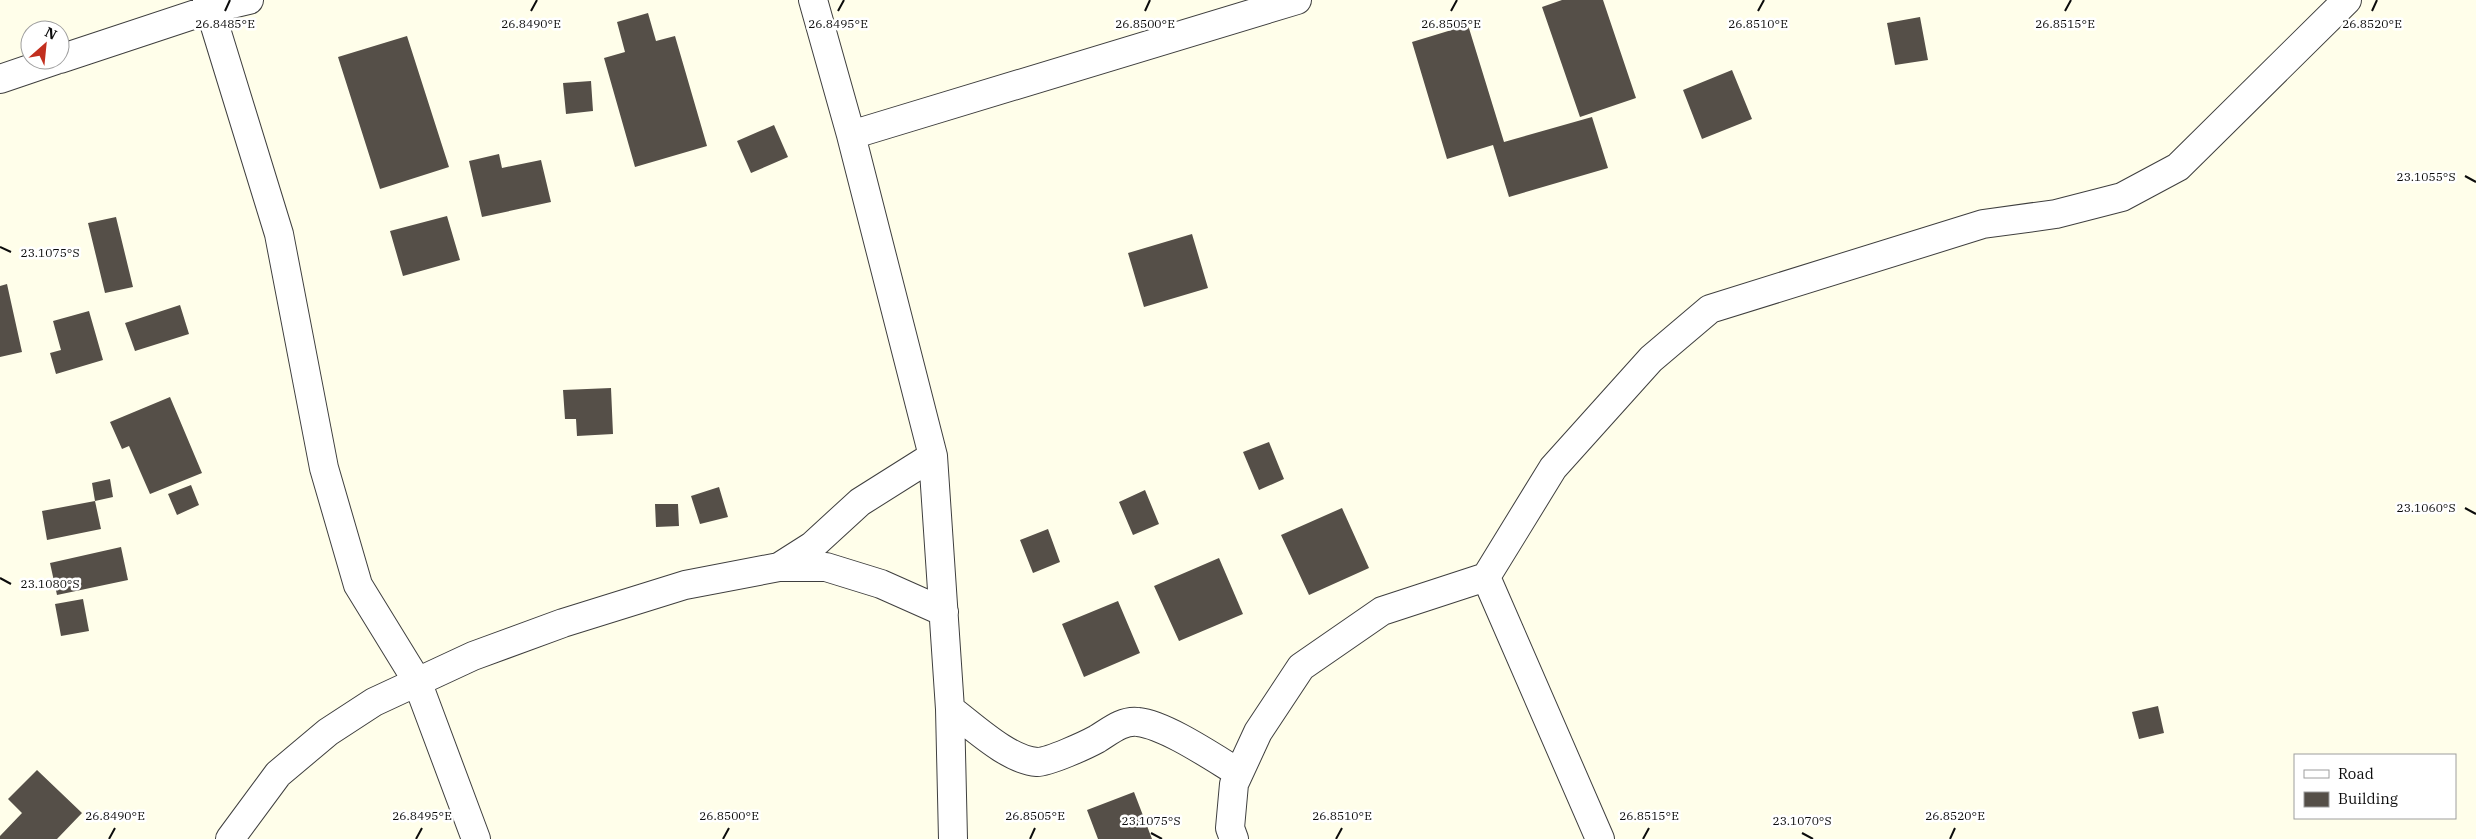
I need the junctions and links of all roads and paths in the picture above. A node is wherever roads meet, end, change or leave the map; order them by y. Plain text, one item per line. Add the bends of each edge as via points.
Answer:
1 (249, 0) edge
2 (813, 0) edge
3 (1297, 0) edge
4 (2346, 0) edge
5 (209, 4) edge
6 (70, 55) edge
7 (27, 70) edge
8 (0, 79) edge
9 (851, 136) junction
10 (933, 456) junction
11 (779, 567) junction
12 (1486, 577) junction
13 (944, 612) junction
14 (417, 681) junction
15 (950, 709) junction
16 (1239, 773) junction
17 (230, 839) edge
18 (476, 839) edge
19 (953, 839) edge
20 (1234, 839) edge
21 (1600, 839) edge

1 - 5 street
2 - 9 street
3 - 9 street
4 - 12 street via 2178,168 2122,197 2056,214 1983,224 1710,309 1651,359 1553,468
5 - 6 street
5 - 14 street via 279,234 324,468 358,585
7 - 8 street
9 - 10 street
10 - 11 street via 860,502 812,546
10 - 13 street
11 - 13 street via 826,567 881,584
11 - 14 street via 685,585 564,623 473,656
12 - 16 street via 1382,611 1301,667 1258,732
12 - 21 street
13 - 15 street
14 - 17 street via 374,702 336,727 278,774
14 - 18 street
15 - 16 street via 998,745 1038,762 1084,746 1124,723 1138,722 1158,726
15 - 19 street
16 - 20 street via 1234,784 1230,828

